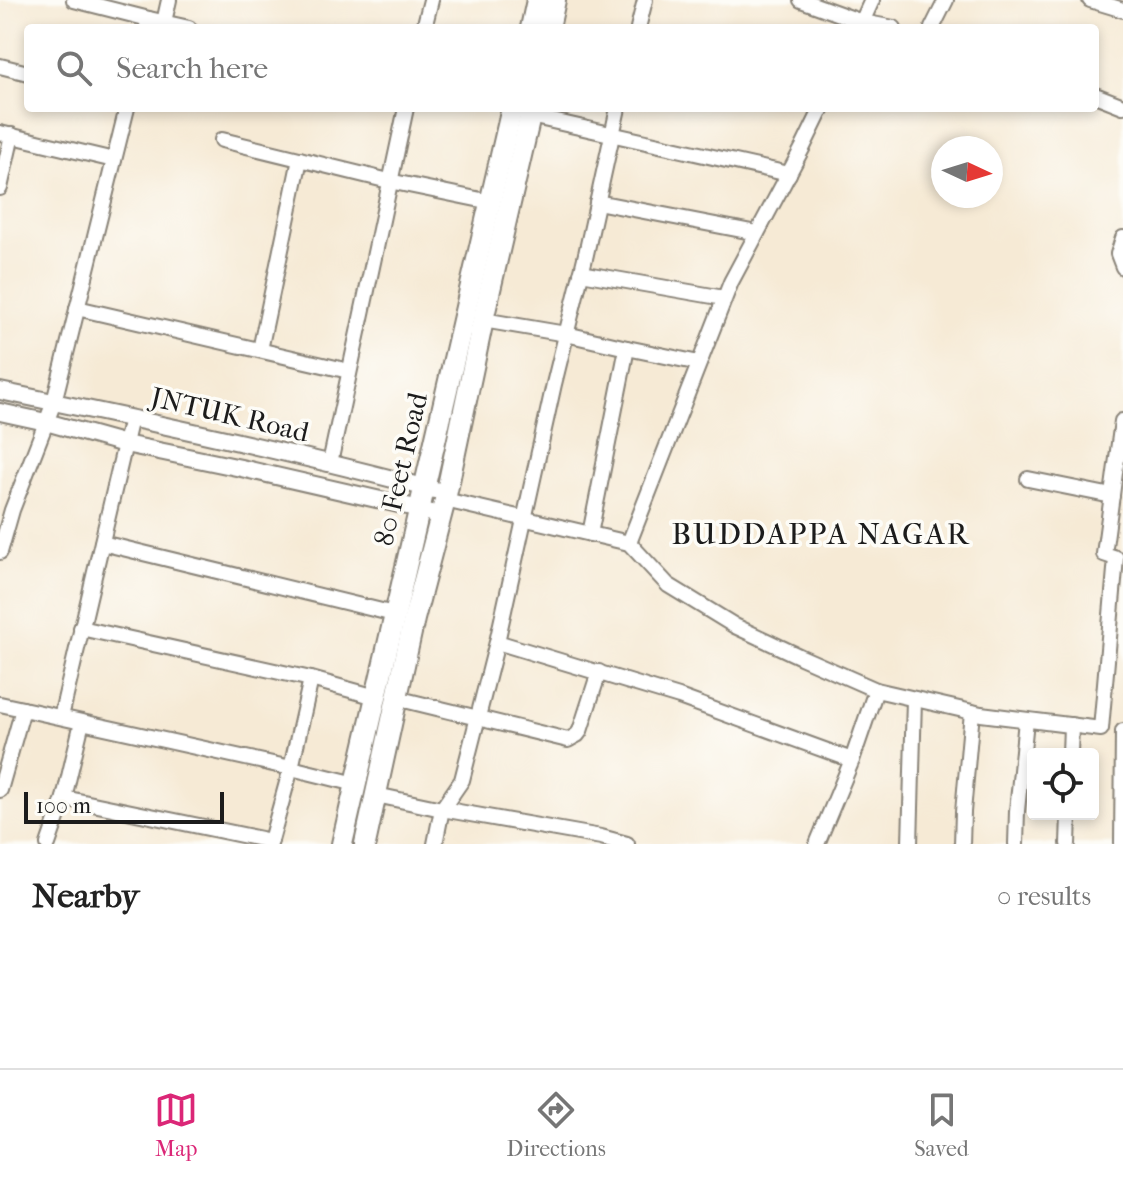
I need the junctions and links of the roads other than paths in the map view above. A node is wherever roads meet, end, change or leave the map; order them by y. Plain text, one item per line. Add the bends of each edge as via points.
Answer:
1 (74, 0) edge
2 (169, 0) edge
3 (431, 0) edge
4 (537, 0) edge
5 (555, 0) edge
6 (645, 0) edge
7 (801, 0) edge
8 (872, 0) edge
9 (946, 0) edge
10 (1090, 0) edge
11 (1123, 10) edge
12 (153, 23) edge
13 (425, 24) edge
14 (532, 24) edge
15 (550, 24) edge
16 (639, 24) edge
17 (858, 24) edge
18 (860, 24) edge
19 (934, 24) edge
20 (0, 66) edge
21 (24, 72) edge
22 (1099, 97) edge
23 (1123, 106) edge
24 (126, 112) edge
25 (405, 112) edge
26 (522, 112) edge
27 (523, 112) edge
28 (530, 112) edge
29 (617, 112) edge
30 (820, 112) edge
31 (6, 134) edge
32 (613, 134) junction
33 (222, 140) dead end
34 (300, 159) junction
35 (114, 160) junction
36 (789, 174) junction
37 (389, 181) junction
38 (0, 188) edge
39 (491, 202) junction
40 (597, 202) junction
41 (757, 233) junction
42 (1123, 238) edge
43 (1123, 267) edge
44 (581, 273) junction
45 (724, 298) junction
46 (77, 308) junction
47 (483, 320) junction
48 (566, 334) junction
49 (627, 348) junction
50 (260, 350) junction
51 (699, 363) junction
52 (349, 371) junction
53 (0, 391) edge
54 (54, 402) junction
55 (0, 412) edge
56 (1123, 417) edge
57 (131, 418) junction
58 (46, 422) junction
59 (125, 444) junction
60 (330, 463) junction
61 (1028, 479) dead end
62 (425, 488) junction
63 (1112, 496) junction
64 (444, 503) junction
65 (6, 509) edge
66 (420, 509) junction
67 (525, 519) junction
68 (590, 534) junction
69 (102, 543) junction
70 (629, 543) junction
71 (0, 552) edge
72 (394, 614) junction
73 (81, 628) junction
74 (497, 642) junction
75 (599, 672) junction
76 (311, 679) junction
77 (876, 690) junction
78 (386, 698) junction
79 (914, 699) junction
80 (0, 704) edge
81 (23, 709) junction
82 (972, 712) junction
83 (61, 717) junction
84 (478, 717) junction
85 (1026, 720) junction
86 (82, 722) junction
87 (1071, 725) junction
88 (1101, 729) junction
89 (1123, 731) edge
90 (1070, 748) edge
91 (852, 760) junction
92 (291, 768) junction
93 (356, 784) junction
94 (0, 790) edge
95 (376, 795) junction
96 (64, 798) junction
97 (442, 809) junction
98 (1069, 820) edge
99 (215, 837) edge
100 (270, 842) edge
101 (48, 844) edge
102 (342, 844) edge
103 (365, 844) edge
104 (435, 844) edge
105 (627, 844) edge
106 (817, 844) edge
107 (910, 844) edge
108 (962, 844) edge
109 (1016, 844) edge
110 (1068, 844) edge
111 (1122, 844) edge

1 - 12 street
2 - 12 street
3 - 13 street
4 - 14 main road
5 - 15 main road
6 - 16 street
7 - 17 street
8 - 18 street
9 - 19 street
10 - 11 street
20 - 21 street
22 - 23 street
24 - 35 street
25 - 37 street
26 - 39 main road, 80 Feet Road
27 - 47 main road, 80 Feet Road
28 - 32 street
29 - 32 street
30 - 36 street
31 - 35 street
31 - 38 street
32 - 36 street
32 - 40 street
33 - 34 street
34 - 37 street
34 - 50 street
35 - 46 street
36 - 41 street
37 - 39 street
37 - 52 street
39 - 62 main road, 80 Feet Road
40 - 41 street
40 - 44 street
41 - 45 street
42 - 43 street via 1118,254
44 - 45 street
44 - 48 street
45 - 51 street
46 - 50 street
46 - 54 street
47 - 48 street
47 - 64 main road, 80 Feet Road
48 - 49 street
48 - 67 street
49 - 51 street
49 - 68 street
50 - 52 street
51 - 70 street
52 - 60 street
53 - 54 street, JNTUK Road
54 - 57 street, JNTUK Road
54 - 58 street
55 - 58 street, JNTUK Road
56 - 63 street
57 - 59 street
57 - 60 street, JNTUK Road
58 - 59 street, JNTUK Road
58 - 65 street
59 - 66 street, JNTUK Road
59 - 69 street
60 - 62 street, JNTUK Road
61 - 63 street
62 - 64 street, JNTUK Road
62 - 66 main road, 80 Feet Road
63 - 88 street via 1104,554 1116,558
64 - 66 street, JNTUK Road
64 - 67 street
64 - 78 main road, 80 Feet Road via 414,619
65 - 71 street
66 - 72 main road, 80 Feet Road
67 - 68 street
67 - 74 street
68 - 70 street
69 - 72 street
69 - 73 street
70 - 77 street via 668,585 735,626
72 - 78 main road, 80 Feet Road
73 - 76 street
73 - 83 street
74 - 75 street
74 - 84 street
75 - 84 street via 573,739
75 - 91 street
76 - 78 street
76 - 92 street
77 - 79 street
77 - 91 street
78 - 84 street
78 - 93 main road, 80 Feet Road
78 - 95 main road, 80 Feet Road
79 - 82 street
79 - 107 street
80 - 81 street
81 - 83 street
81 - 94 street
82 - 85 street
82 - 108 street
83 - 86 street
84 - 97 street via 462,780
85 - 87 street
85 - 109 street
86 - 92 street
86 - 96 street
87 - 88 street
87 - 90 street
88 - 89 street
89 - 111 street
91 - 106 street
92 - 93 street
92 - 100 street
93 - 102 main road, 80 Feet Road
95 - 97 street
95 - 103 main road, 80 Feet Road
96 - 99 street
96 - 101 street
97 - 104 street
97 - 105 street
98 - 110 street
99 - 100 street

